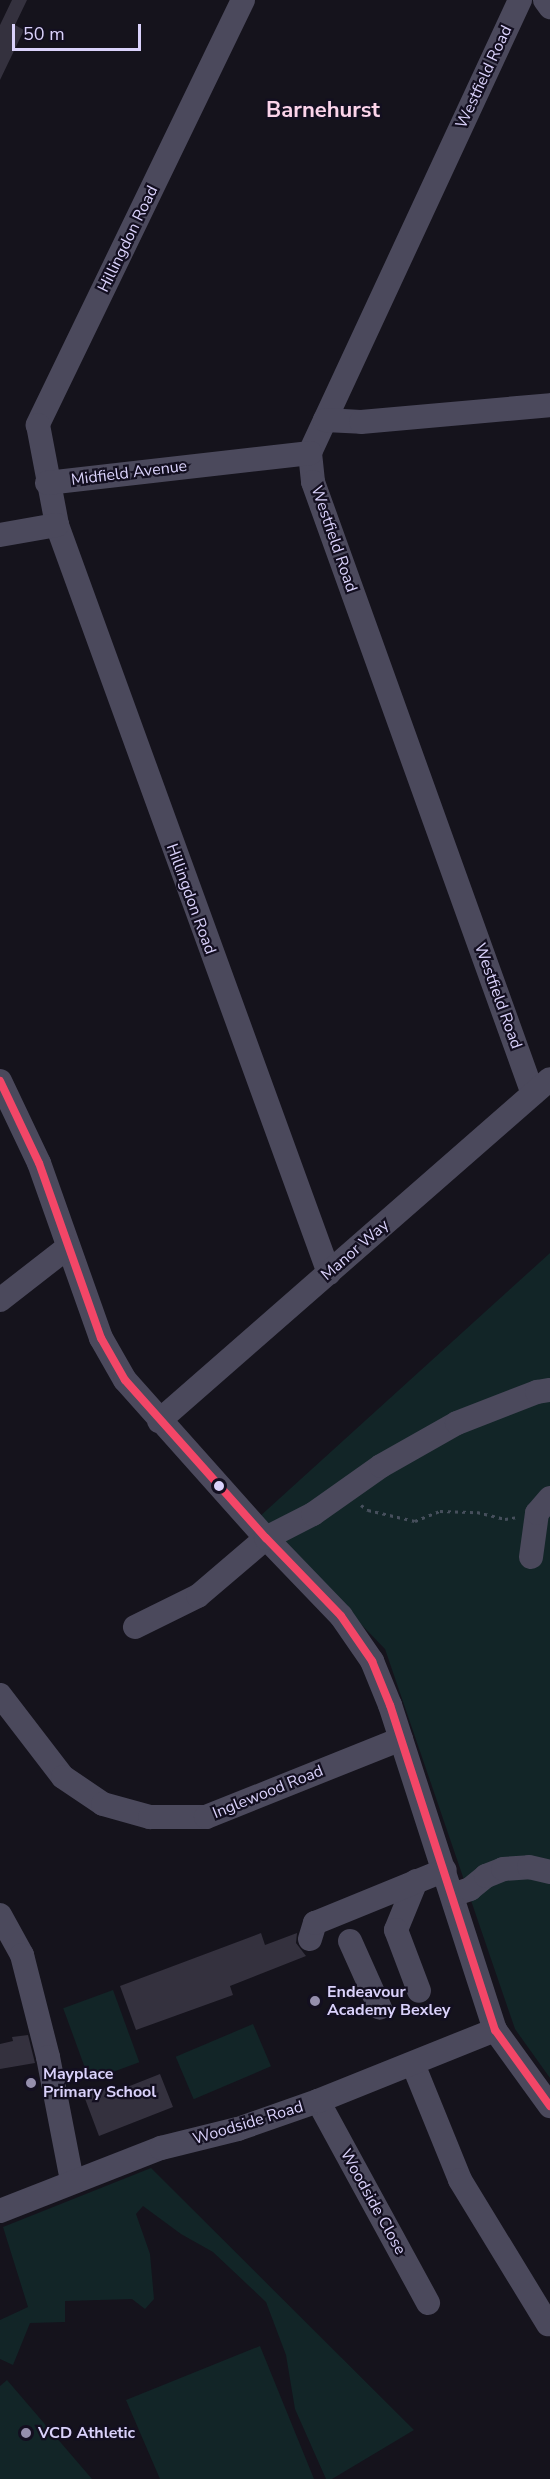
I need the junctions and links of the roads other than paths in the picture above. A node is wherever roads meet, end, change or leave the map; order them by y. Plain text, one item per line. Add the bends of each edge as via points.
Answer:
1 (243, 0) edge
2 (520, 0) edge
3 (545, 0) edge
4 (550, 7) edge
5 (550, 405) edge
6 (325, 420) junction
7 (310, 453) junction
8 (47, 483) junction
9 (57, 525) junction
10 (0, 534) edge
11 (0, 1081) edge
12 (542, 1086) edge
13 (68, 1247) junction
14 (329, 1273) junction
15 (0, 1300) edge
16 (550, 1390) edge
17 (159, 1421) junction
18 (544, 1505) edge
19 (266, 1538) junction
20 (531, 1557) dead end
21 (135, 1627) dead end
22 (0, 1695) edge
23 (401, 1739) junction
24 (445, 1870) junction
25 (550, 1872) edge
26 (416, 1881) junction
27 (452, 1895) junction
28 (0, 1915) edge
29 (310, 1940) dead end
30 (350, 1941) dead end
31 (419, 1991) dead end
32 (380, 2008) dead end
33 (495, 2030) junction
34 (413, 2064) junction
35 (318, 2101) junction
36 (550, 2106) edge
37 (72, 2181) junction
38 (0, 2211) edge
39 (428, 2303) dead end
40 (548, 2324) dead end

1 - 8 street, Hillingdon Road via 38,425
2 - 6 street, Westfield Road
3 - 4 street
5 - 6 street via 361,422
6 - 7 street, Westfield Road
7 - 8 street, Midfield Avenue
7 - 12 street, Westfield Road via 313,482
8 - 9 street, Midfield Avenue
9 - 10 street
9 - 14 street, Hillingdon Road
11 - 13 street via 39,1163
12 - 14 street, Manor Way
13 - 15 street
13 - 17 street via 100,1338 125,1380
14 - 17 street, Manor Way
16 - 19 street via 457,1423 381,1466 291,1527
17 - 19 street
18 - 20 street
19 - 21 street via 198,1596
19 - 23 street via 341,1616 372,1661
22 - 23 street, Inglewood Road via 63,1777 103,1804 150,1817 206,1817
23 - 24 street
24 - 26 street
24 - 27 street
25 - 27 street via 529,1867 503,1869
26 - 29 street via 315,1923
26 - 31 street via 396,1930
27 - 33 street
28 - 37 street via 22,1955 48,2057
30 - 32 street
33 - 34 street, Woodside Road
33 - 36 street
34 - 35 street, Woodside Road
34 - 40 street via 460,2180
35 - 37 street, Woodside Road via 238,2129 161,2148
35 - 39 street, Woodside Close
37 - 38 street, Woodside Road

